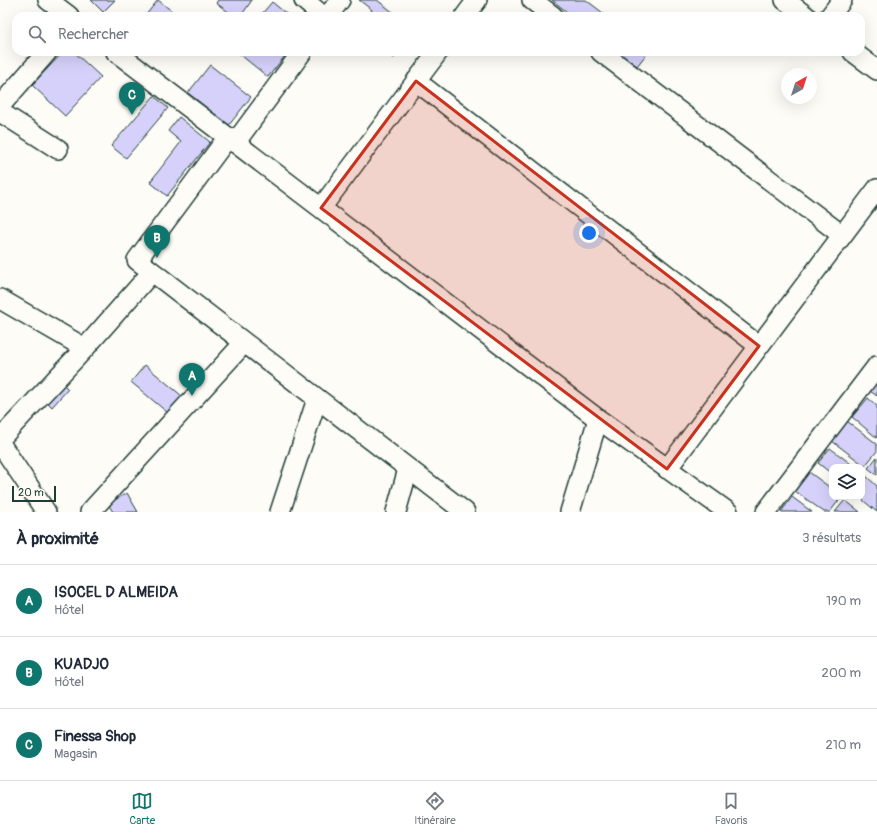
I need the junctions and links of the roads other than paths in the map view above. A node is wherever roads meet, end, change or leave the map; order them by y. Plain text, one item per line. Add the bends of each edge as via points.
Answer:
1 (48, 0) edge
2 (304, 0) edge
3 (340, 0) edge
4 (477, 0) edge
5 (532, 0) edge
6 (785, 0) edge
7 (842, 0) edge
8 (64, 12) edge
9 (318, 12) edge
10 (331, 12) edge
11 (468, 12) edge
12 (548, 12) edge
13 (801, 12) edge
14 (833, 12) edge
15 (44, 56) edge
16 (121, 56) edge
17 (299, 56) edge
18 (435, 56) edge
19 (606, 56) edge
20 (858, 56) edge
21 (877, 70) edge
22 (416, 81) junction
23 (0, 106) edge
24 (0, 112) edge
25 (232, 140) junction
26 (58, 149) dead end
27 (877, 188) edge
28 (322, 208) junction
29 (842, 235) junction
30 (152, 272) junction
31 (0, 299) edge
32 (244, 343) junction
33 (759, 346) junction
34 (85, 348) junction
35 (877, 366) edge
36 (317, 399) junction
37 (598, 419) junction
38 (0, 439) edge
39 (0, 443) edge
40 (408, 469) junction
41 (667, 469) junction
42 (46, 512) edge
43 (90, 512) edge
44 (280, 512) edge
45 (396, 512) edge
46 (465, 512) edge
47 (570, 512) edge
48 (728, 512) edge
49 (766, 512) edge

1 - 8 street
2 - 9 street
3 - 10 street
4 - 11 street
5 - 12 street
6 - 13 street
7 - 14 street
15 - 23 street
16 - 25 street
17 - 25 street
18 - 22 street
19 - 29 street
20 - 21 street
22 - 28 street
22 - 33 street
24 - 26 street
25 - 28 street
25 - 30 street via 136,260
27 - 29 street
28 - 37 street
29 - 33 street
30 - 32 street
30 - 34 street
31 - 34 street
32 - 36 street
32 - 43 street
33 - 41 street
34 - 38 street
35 - 49 street
36 - 40 street
36 - 44 street
37 - 41 street
37 - 47 street
39 - 42 street
40 - 45 street
40 - 46 street
41 - 48 street

